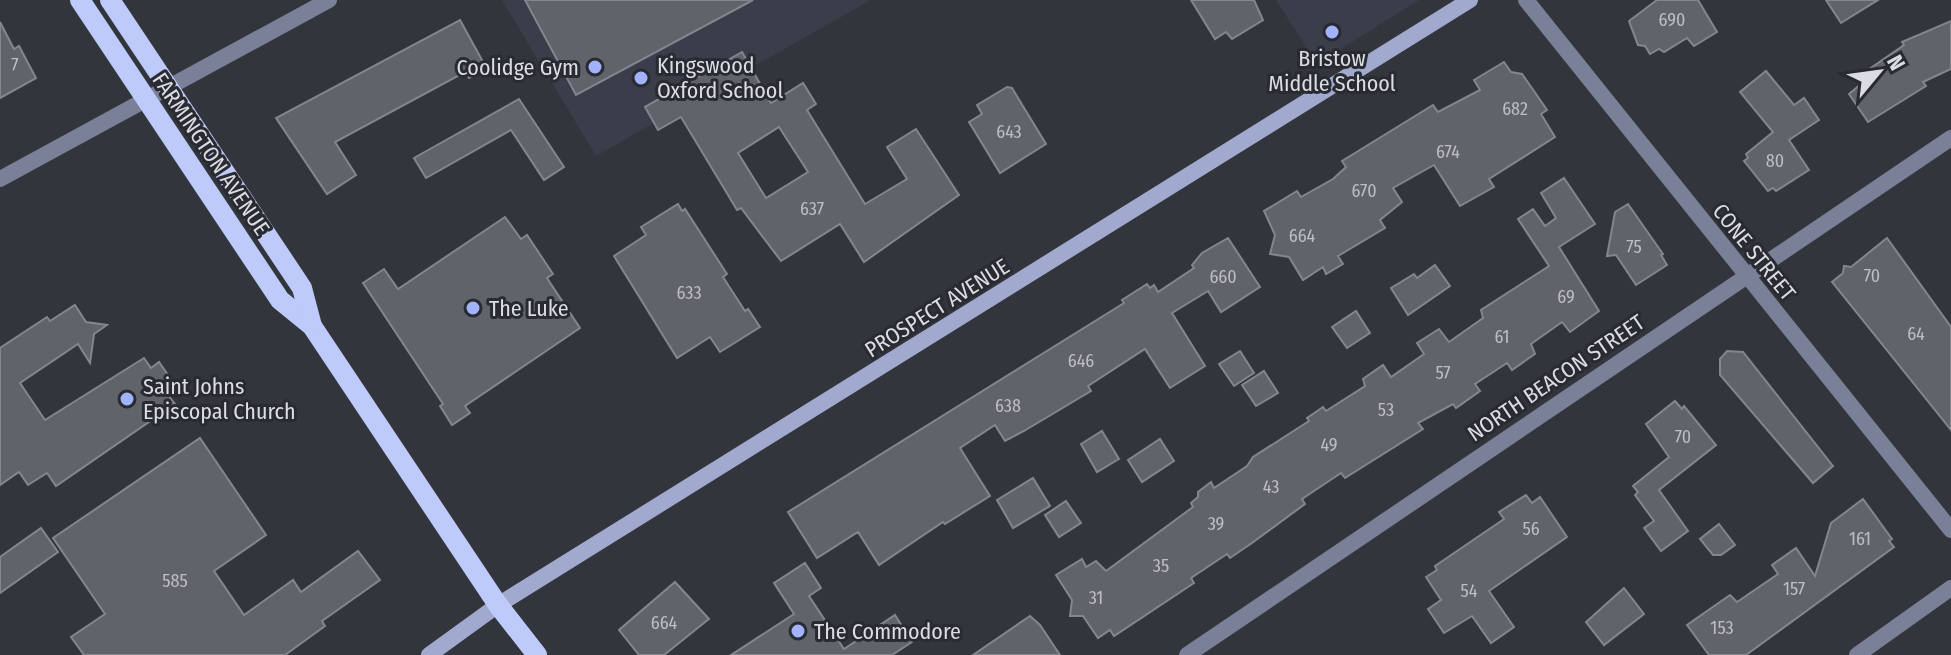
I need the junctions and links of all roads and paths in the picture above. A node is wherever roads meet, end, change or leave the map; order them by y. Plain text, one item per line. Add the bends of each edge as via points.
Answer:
1 (80, 0) edge
2 (110, 0) edge
3 (329, 0) edge
4 (1470, 0) edge
5 (1526, 0) edge
6 (169, 87) junction
7 (147, 100) junction
8 (1951, 138) edge
9 (0, 179) edge
10 (1745, 276) junction
11 (312, 326) junction
12 (1951, 530) edge
13 (1951, 588) edge
14 (498, 605) junction
15 (429, 655) edge
16 (537, 655) edge
17 (1187, 655) edge
18 (1857, 655) edge

1 - 7 main road, FARMINGTON AVENUE
2 - 6 main road, FARMINGTON AVENUE
3 - 6 street
4 - 14 main road, PROSPECT AVENUE
5 - 10 street, CONE STREET
6 - 7 street
6 - 11 main road, FARMINGTON AVENUE via 302,288
7 - 9 street
7 - 11 main road, FARMINGTON AVENUE via 280,300
8 - 10 street, NORTH BEACON STREET
10 - 12 street, CONE STREET
10 - 17 street, NORTH BEACON STREET
11 - 14 main road, FARMINGTON AVENUE
13 - 18 street
14 - 15 main road, PROSPECT AVENUE
14 - 16 main road, FARMINGTON AVENUE

